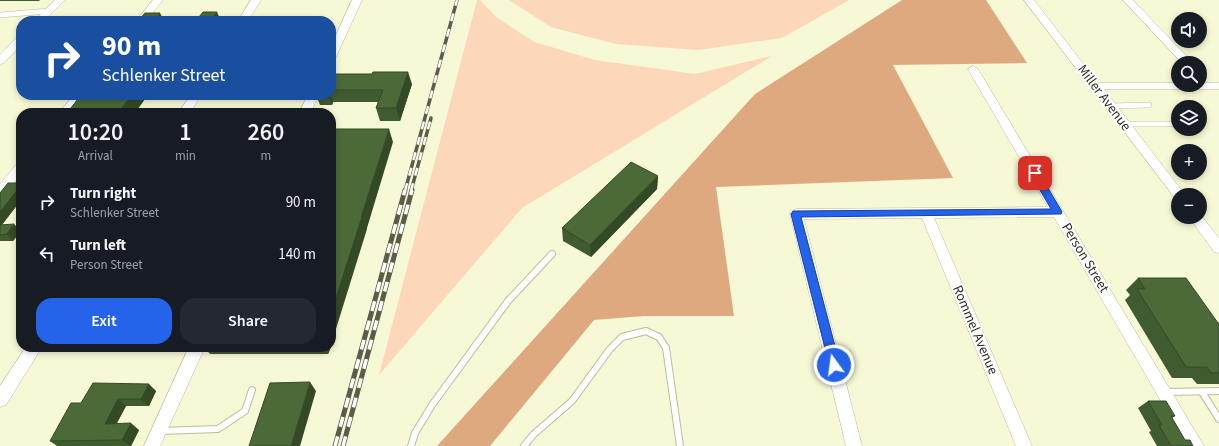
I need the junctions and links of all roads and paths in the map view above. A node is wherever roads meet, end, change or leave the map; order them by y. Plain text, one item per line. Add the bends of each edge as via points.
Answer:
1 (60, 0) edge
2 (158, 0) edge
3 (256, 0) edge
4 (357, 0) edge
5 (1029, 0) edge
6 (1128, 0) edge
7 (49, 11) junction
8 (0, 15) edge
9 (44, 16) edge
10 (145, 16) edge
11 (246, 16) edge
12 (16, 44) edge
13 (336, 46) edge
14 (1181, 56) edge
15 (0, 60) edge
16 (973, 69) dead end
17 (1095, 86) junction
18 (1214, 86) edge
19 (1219, 96) edge
20 (76, 100) edge
21 (1149, 105) dead end
22 (1110, 106) junction
23 (69, 108) edge
24 (1124, 124) junction
25 (1171, 124) edge
26 (10, 180) edge
27 (1174, 188) edge
28 (0, 192) edge
29 (1058, 212) junction
30 (926, 213) junction
31 (1201, 224) edge
32 (1219, 248) edge
33 (552, 254) dead end
34 (31, 352) edge
35 (195, 352) edge
36 (252, 390) dead end
37 (1219, 391) edge
38 (1164, 392) junction
39 (1202, 392) junction
40 (0, 400) edge
41 (1219, 419) edge
42 (158, 431) junction
43 (152, 446) edge
44 (411, 446) edge
45 (524, 446) edge
46 (680, 446) edge
47 (854, 446) edge
48 (1024, 446) edge
49 (1196, 446) edge

1 - 7 street
2 - 10 street
3 - 11 street
4 - 13 street
5 - 17 street, Miller Avenue
6 - 14 street
7 - 8 lane
7 - 9 street
12 - 15 street
16 - 29 street, Person Street
17 - 18 street
17 - 22 street, Miller Avenue
18 - 19 street
20 - 23 street
21 - 22 lane
22 - 24 street, Miller Avenue
24 - 25 lane
24 - 27 street, Miller Avenue
26 - 28 street
29 - 30 street
29 - 38 street, Person Street
30 - 47 street via 796,214
30 - 48 street, Rommel Avenue
31 - 32 street
33 - 44 lane via 508,301 441,392 415,433
34 - 40 street
35 - 42 street
36 - 42 lane via 245,411 218,429
37 - 39 lane
38 - 39 lane
38 - 49 street, Person Street
39 - 41 lane
42 - 43 street
45 - 46 lane via 572,401 622,336 646,331 659,337 666,348

